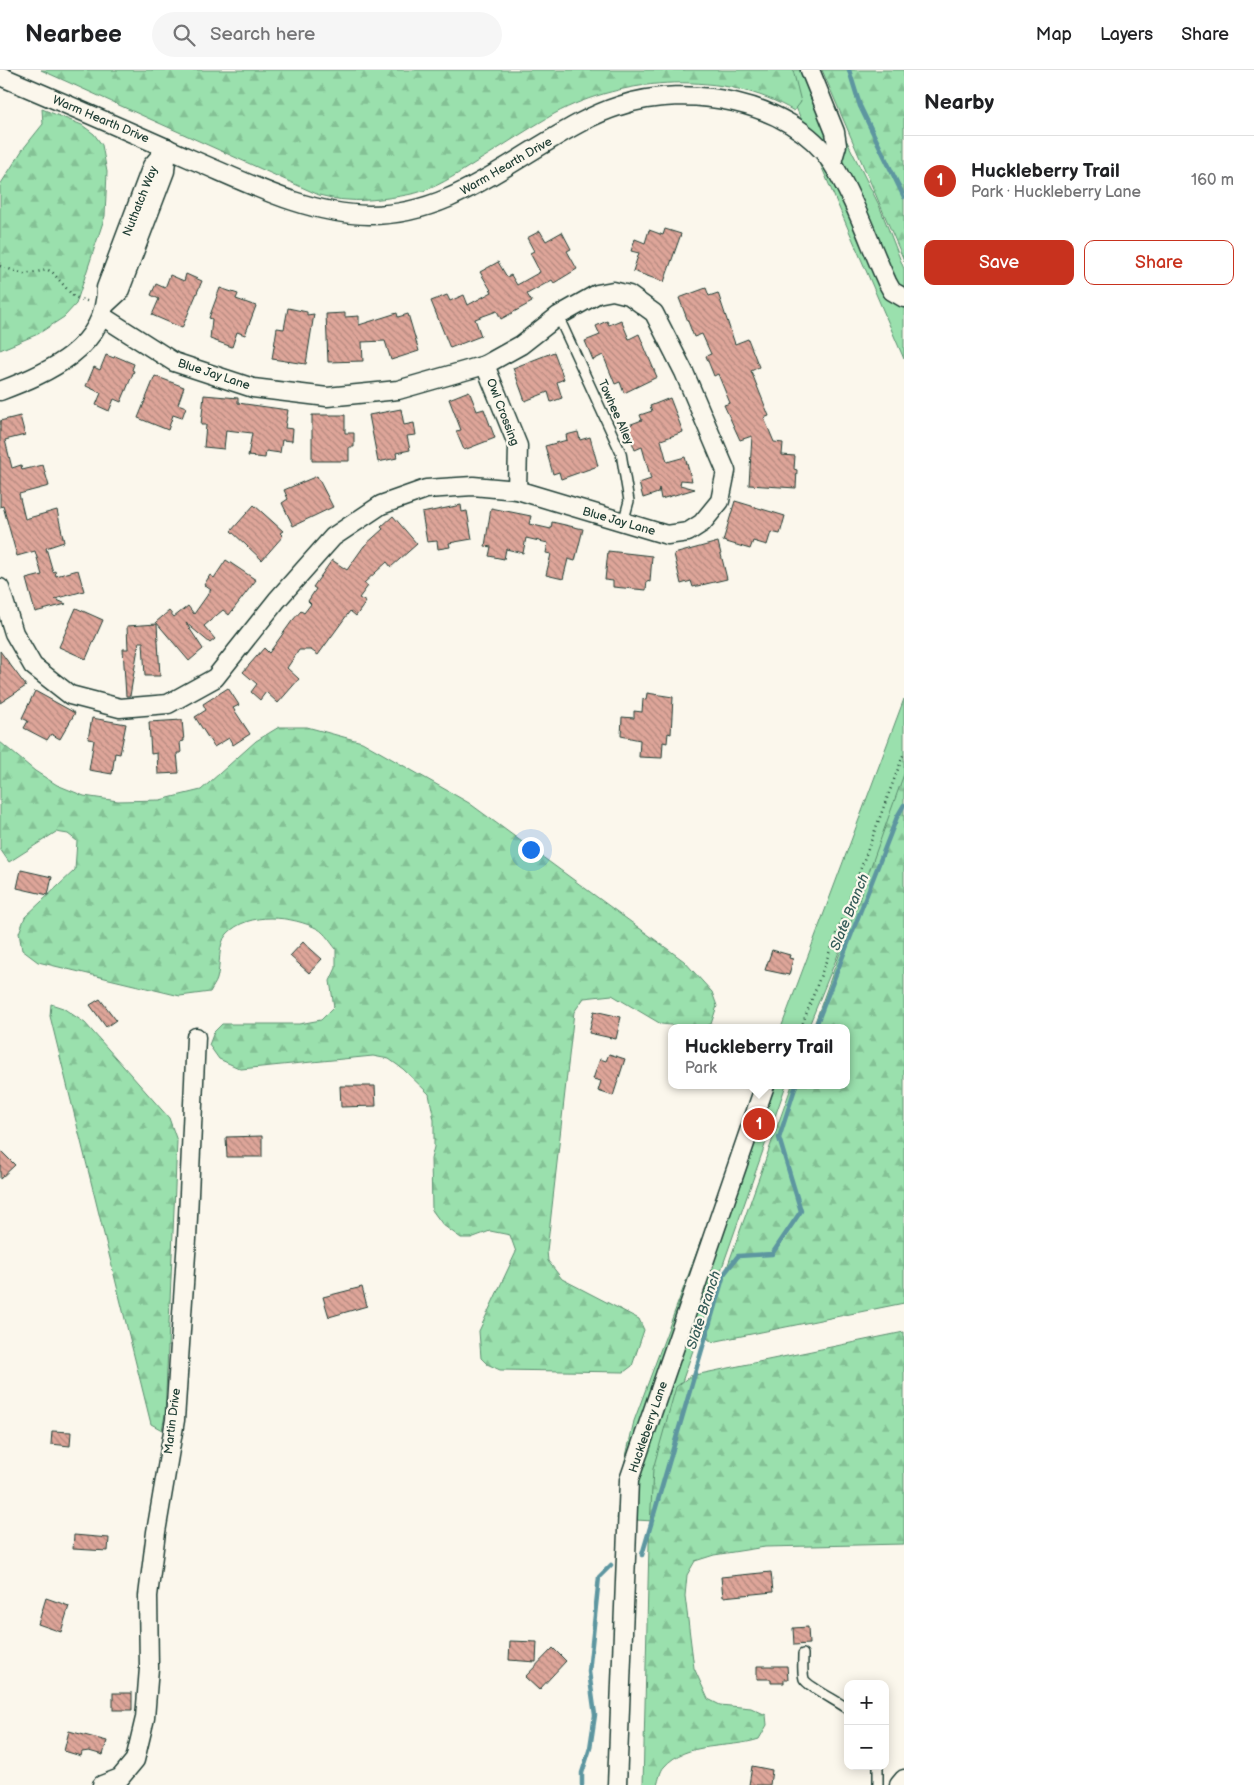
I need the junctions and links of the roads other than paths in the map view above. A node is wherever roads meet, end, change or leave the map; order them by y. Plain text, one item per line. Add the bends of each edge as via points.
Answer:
1 (810, 70) edge
2 (0, 76) edge
3 (166, 148) junction
4 (832, 162) junction
5 (903, 298) edge
6 (104, 310) junction
7 (558, 316) junction
8 (485, 365) junction
9 (0, 391) edge
10 (517, 490) junction
11 (622, 523) junction
12 (0, 588) edge
13 (196, 1037) dead end
14 (765, 1089) edge
15 (802, 1654) dead end
16 (844, 1706) edge
17 (878, 1770) edge
18 (904, 1779) edge
19 (102, 1785) edge
20 (617, 1785) edge
21 (878, 1785) edge
22 (899, 1785) edge

1 - 4 street via 835,132 837,145
2 - 3 street, Warm Hearth Drive
3 - 4 street, Warm Hearth Drive via 310,206 340,213 396,213 425,207 468,190 580,122 620,105 655,98 701,96 733,101 764,111 792,126
3 - 6 street, Nuthatch Way via 152,166 106,288
4 - 5 street, Warm Hearth Drive via 887,282 892,291
6 - 8 street, Blue Jay Lane via 174,362 262,389 327,397 398,390
6 - 9 street, Nuthatch Way via 70,359
7 - 8 street, Blue Jay Lane via 521,345
7 - 11 lane, Towhee Alley via 621,453 629,501
7 - 11 street, Blue Jay Lane via 597,294 613,291 629,295 654,313 684,372 726,471 720,501 702,523 688,532 667,535
8 - 10 street, Owl Crossing via 518,446
10 - 11 street, Blue Jay Lane
10 - 12 street, Blue Jay Lane via 473,486 426,489 381,505 333,537 276,600 215,678 168,704 120,708 70,695 33,666 14,633
13 - 19 street, Martin Drive via 175,1420 148,1596 149,1668 144,1718 135,1760 120,1778
14 - 20 street, Huckleberry Lane via 629,1480
15 - 16 lane via 804,1679 808,1685
17 - 21 lane
18 - 22 street

